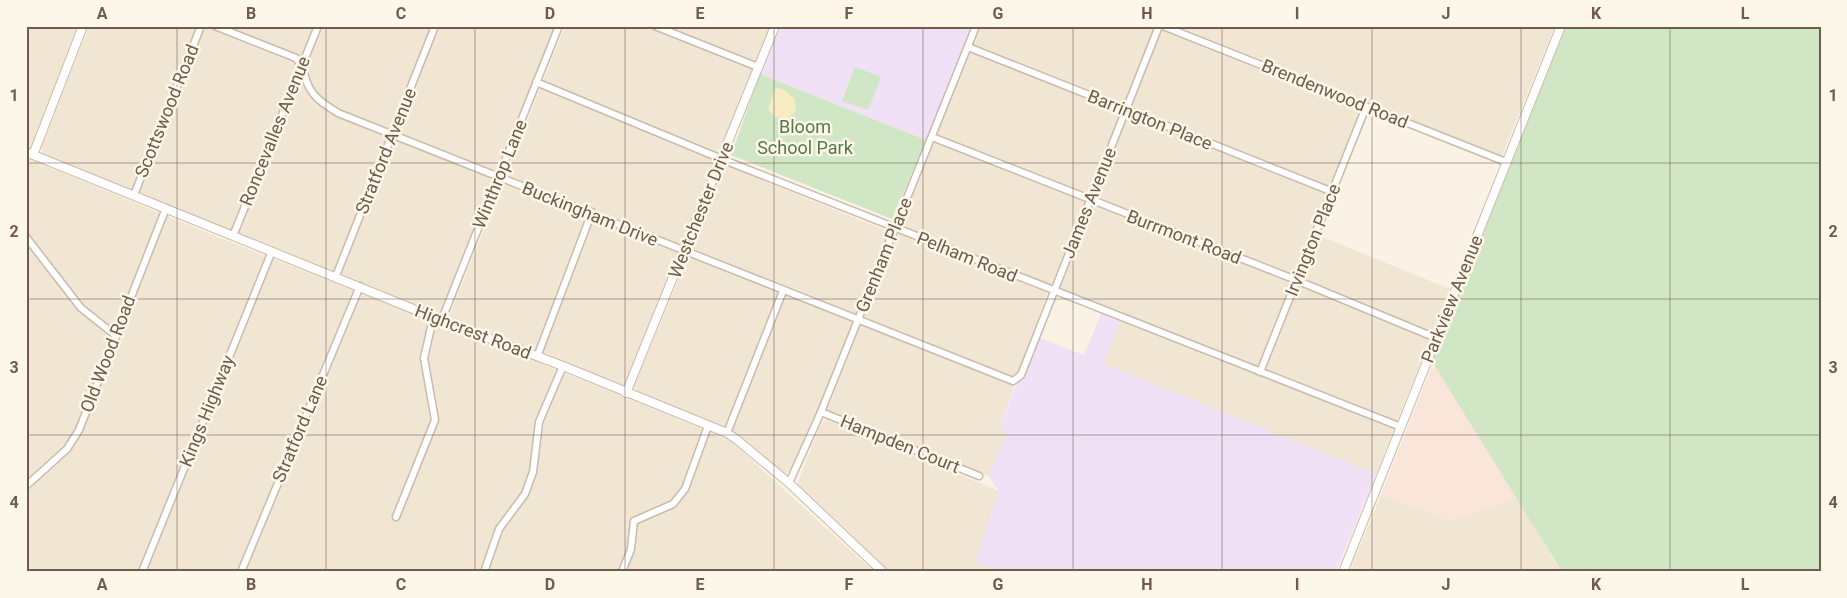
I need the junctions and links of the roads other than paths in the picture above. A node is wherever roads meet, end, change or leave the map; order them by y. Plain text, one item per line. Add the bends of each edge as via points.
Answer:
1 (83, 26) edge
2 (201, 26) edge
3 (215, 26) edge
4 (318, 26) edge
5 (435, 26) edge
6 (559, 26) edge
7 (655, 26) edge
8 (775, 26) edge
9 (976, 26) edge
10 (1161, 26) edge
11 (1561, 26) edge
12 (968, 47) junction
13 (302, 65) junction
14 (758, 67) junction
15 (536, 82) junction
16 (1366, 107) junction
17 (1125, 110) junction
18 (392, 135) junction
19 (932, 137) junction
20 (30, 154) edge
21 (722, 159) junction
22 (1506, 162) junction
23 (498, 177) junction
24 (1332, 192) junction
25 (134, 195) junction
26 (1090, 200) junction
27 (166, 208) junction
28 (592, 212) junction
29 (895, 228) junction
30 (233, 236) junction
31 (26, 237) edge
32 (272, 251) junction
33 (684, 252) junction
34 (336, 276) junction
35 (1296, 280) junction
36 (360, 286) junction
37 (783, 291) junction
38 (1053, 291) junction
39 (438, 319) junction
40 (858, 320) junction
41 (115, 335) junction
42 (1436, 338) junction
43 (537, 357) junction
44 (563, 366) junction
45 (1260, 372) junction
46 (1018, 379) joint
47 (626, 393) junction
48 (821, 412) junction
49 (708, 426) junction
50 (1401, 427) junction
51 (726, 433) junction
52 (979, 476) dead end
53 (789, 484) junction
54 (26, 486) edge
55 (396, 517) dead end
56 (142, 572) edge
57 (241, 572) edge
58 (484, 572) edge
59 (622, 572) edge
60 (883, 572) edge
61 (1343, 572) edge

1 - 20 street
2 - 25 street, Scottswood Road
3 - 13 street via 296,58
4 - 13 street, Roncevalles Avenue
5 - 18 street, Stratford Avenue
6 - 15 street, Winthrop Lane
7 - 14 street
8 - 14 street, Westchester Drive
9 - 12 street, Grenham Place
10 - 16 street, Brendenwood Road
10 - 17 street, James Avenue
11 - 22 street, Parkview Avenue
12 - 17 street, Barrington Place
12 - 19 street, Grenham Place
13 - 18 street, Buckingham Drive via 309,88 327,106
13 - 30 street, Roncevalles Avenue
14 - 21 street, Westchester Drive
15 - 21 street, Pelham Road
15 - 23 street, Winthrop Lane
16 - 22 street, Brendenwood Road
16 - 24 street, Irvington Place
17 - 24 street, Barrington Place
17 - 26 street, James Avenue
18 - 23 street, Buckingham Drive
18 - 34 street, Stratford Avenue
19 - 26 street, Burrmont Road
19 - 29 street, Grenham Place
20 - 25 street, Highcrest Road
21 - 29 street, Pelham Road
21 - 33 street, Westchester Drive
22 - 42 street, Parkview Avenue
23 - 28 street, Buckingham Drive
23 - 39 street, Winthrop Lane via 444,314
24 - 35 street, Irvington Place
25 - 27 street, Highcrest Road
26 - 35 street, Burrmont Road
26 - 38 street, James Avenue
27 - 30 street, Highcrest Road
27 - 41 street, Old Wood Road
28 - 33 street, Buckingham Drive
28 - 43 street
29 - 38 street, Pelham Road
29 - 40 street, Grenham Place
30 - 32 street, Highcrest Road
31 - 41 street via 81,308
32 - 34 street, Highcrest Road
32 - 56 street, Kings Highway
33 - 37 street, Buckingham Drive
33 - 47 street, Westchester Drive
34 - 36 street, Highcrest Road
35 - 42 street, Burrmont Road
35 - 45 street, Irvington Place
36 - 39 street, Highcrest Road
36 - 57 street, Stratford Lane
37 - 40 street, Buckingham Drive
37 - 51 street
38 - 45 street, Pelham Road
38 - 46 street, James Avenue
39 - 43 street, Highcrest Road
39 - 55 street, Winthrop Lane via 432,323 424,358 435,420
40 - 46 street, Buckingham Drive via 1013,381
40 - 48 street, Grenham Place
41 - 54 street, Old Wood Road via 78,430 67,449
42 - 50 street, Parkview Avenue
43 - 44 street, Highcrest Road
44 - 47 street, Highcrest Road
44 - 58 street via 539,422 533,472 525,494 499,530
45 - 50 street, Pelham Road
47 - 49 street, Highcrest Road
48 - 52 street, Hampden Court
48 - 53 street, Grenham Place
49 - 51 street, Highcrest Road
49 - 59 street via 685,489 673,504 634,521 630,549
50 - 61 street, Parkview Avenue
51 - 53 street, Highcrest Road
53 - 60 street, Highcrest Road

